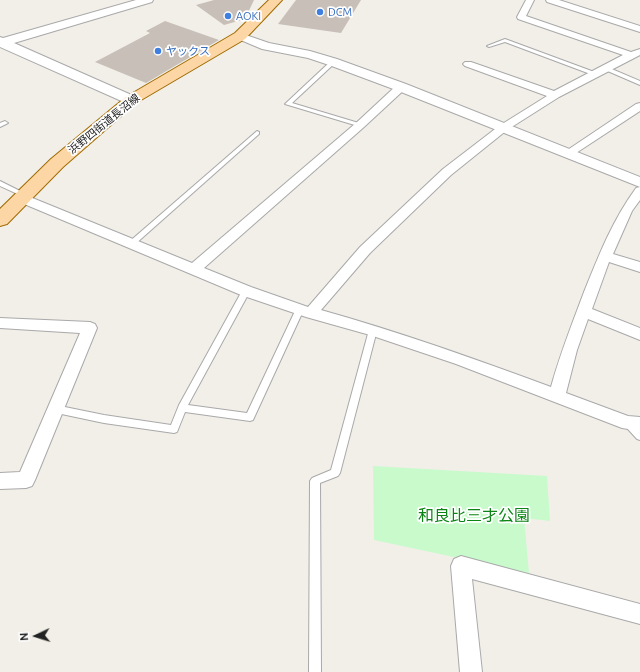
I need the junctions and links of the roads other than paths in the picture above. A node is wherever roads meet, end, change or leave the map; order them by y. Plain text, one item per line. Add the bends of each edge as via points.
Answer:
1 (148, 0) edge
2 (276, 0) edge
3 (530, 0) edge
4 (550, 0) edge
5 (640, 30) edge
6 (240, 36) junction
7 (1, 42) edge
8 (489, 46) dead end
9 (636, 53) edge
10 (333, 62) junction
11 (468, 64) dead end
12 (605, 68) junction
13 (595, 74) junction
14 (640, 83) edge
15 (401, 87) junction
16 (555, 95) junction
17 (131, 100) junction
18 (640, 106) edge
19 (360, 125) junction
20 (503, 128) junction
21 (257, 133) dead end
22 (569, 153) junction
23 (640, 182) edge
24 (0, 183) edge
25 (640, 191) edge
26 (22, 196) junction
27 (0, 220) edge
28 (131, 244) junction
29 (605, 256) junction
30 (640, 267) edge
31 (194, 270) junction
32 (246, 291) junction
33 (306, 311) junction
34 (584, 312) junction
35 (0, 323) edge
36 (373, 330) junction
37 (640, 334) edge
38 (557, 396) junction
39 (182, 408) junction
40 (56, 409) junction
41 (634, 423) edge
42 (640, 436) edge
43 (0, 481) edge
44 (640, 614) edge
45 (315, 672) edge
46 (471, 672) edge

1 - 7 street
2 - 6 main road, 浜野四街道長沼線
3 - 9 street via 522,17
4 - 5 street
6 - 10 street via 266,46
6 - 17 main road, 浜野四街道長沼線
7 - 17 street
8 - 13 lane via 505,40
9 - 12 street
10 - 15 street
10 - 19 lane via 288,104
11 - 16 street
12 - 13 street
12 - 14 lane
13 - 16 street
15 - 19 street
15 - 20 street
16 - 20 street
17 - 26 main road, 浜野四街道長沼線 via 87,136
18 - 22 street
19 - 31 street
20 - 22 street
20 - 33 street via 447,172 410,206
21 - 28 lane
22 - 23 street
24 - 26 lane
25 - 29 street via 626,211
26 - 27 main road, 浜野四街道長沼線
26 - 28 street
28 - 31 street
29 - 30 street
29 - 34 street
31 - 32 street
32 - 33 street
32 - 39 lane
33 - 36 street
33 - 39 lane via 250,417
34 - 37 street
34 - 38 street via 569,350
35 - 40 street via 90,328
36 - 38 street
36 - 45 lane via 335,473 315,481
38 - 41 street
39 - 40 lane via 174,429
40 - 43 street via 26,480
41 - 42 lane
44 - 46 street via 461,566

